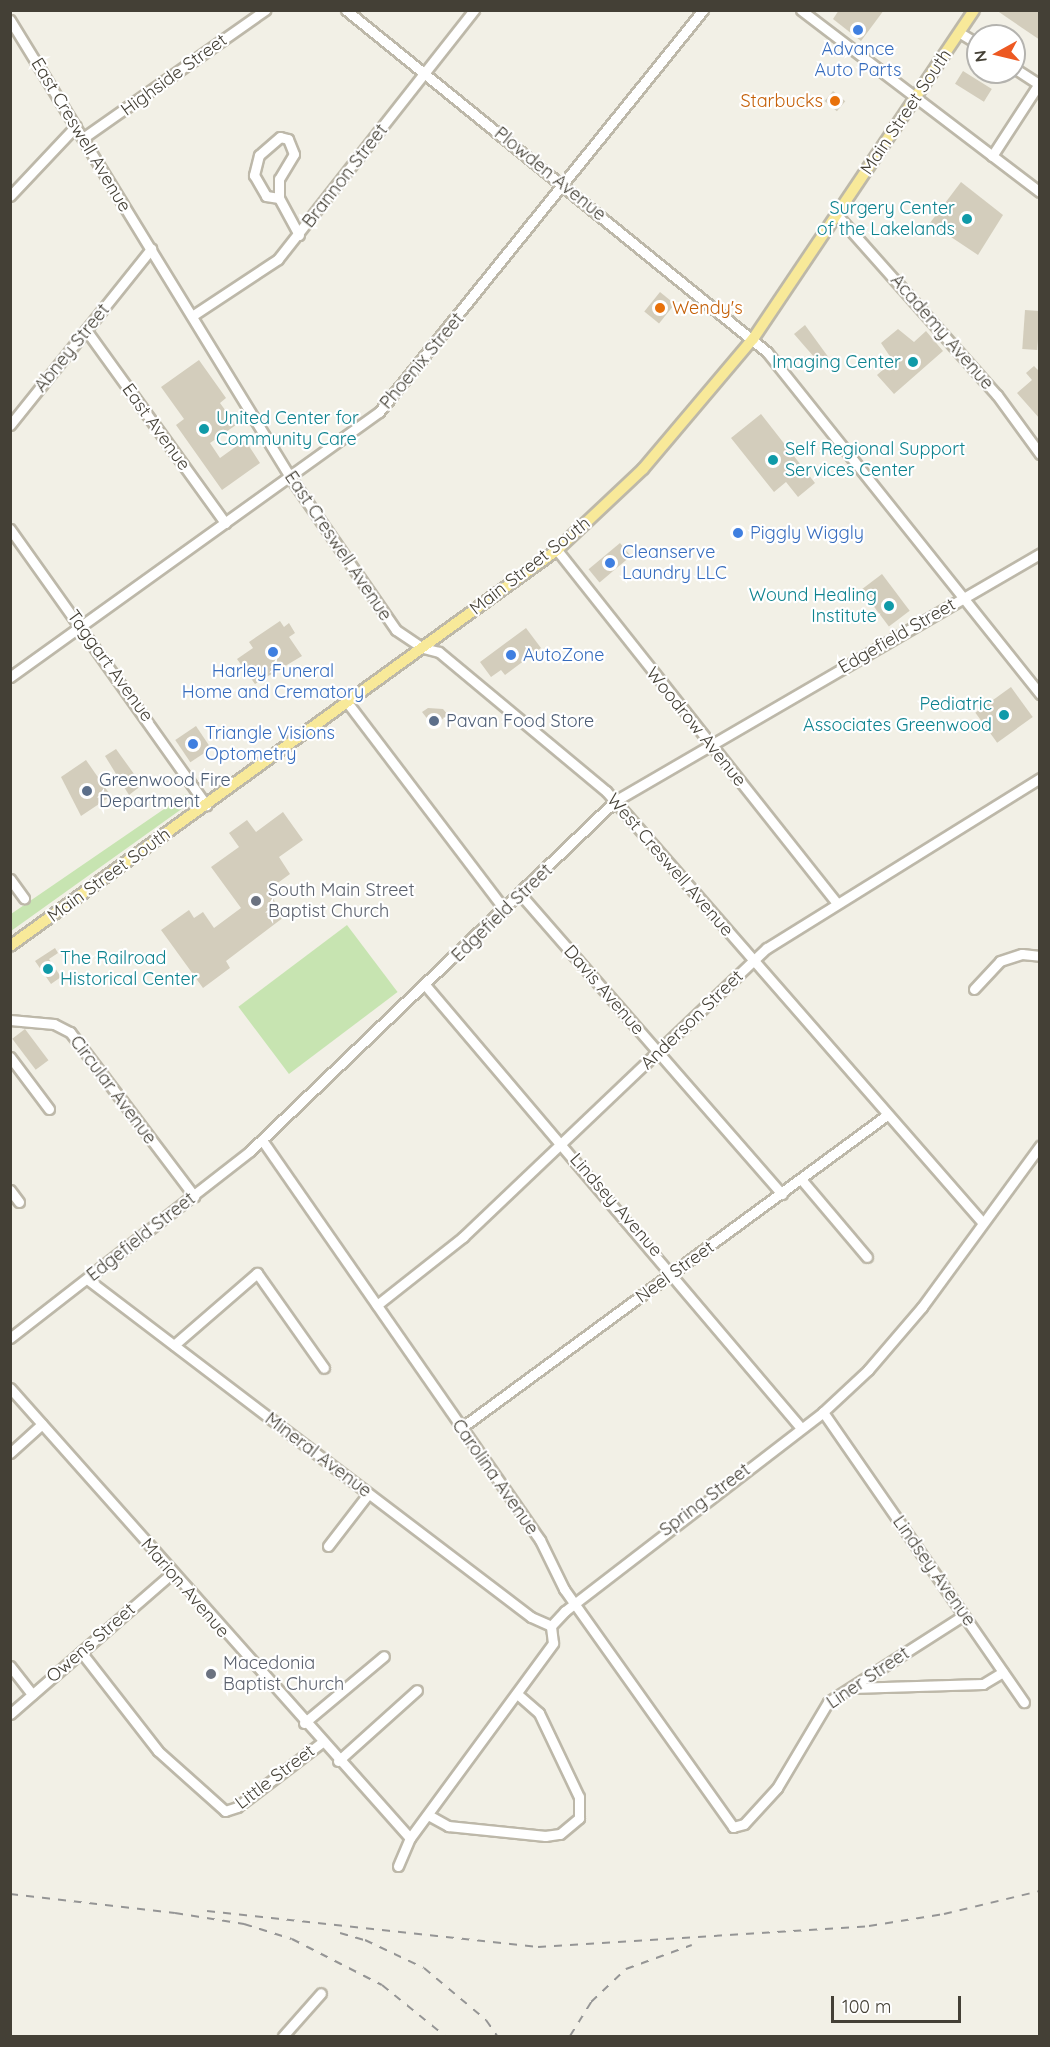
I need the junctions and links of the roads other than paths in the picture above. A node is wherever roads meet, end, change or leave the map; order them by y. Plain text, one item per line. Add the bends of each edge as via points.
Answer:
1 (265, 10) edge
2 (346, 10) edge
3 (474, 10) edge
4 (703, 10) edge
5 (801, 10) edge
6 (974, 10) edge
7 (10, 20) edge
8 (960, 33) junction
9 (966, 37) edge
10 (424, 73) junction
11 (1026, 76) edge
12 (1039, 84) edge
13 (914, 98) junction
14 (76, 126) junction
15 (83, 138) junction
16 (992, 156) junction
17 (564, 186) junction
18 (1040, 192) edge
19 (10, 196) edge
20 (279, 198) junction
21 (837, 215) junction
22 (299, 234) junction
23 (151, 249) junction
24 (192, 316) junction
25 (86, 330) junction
26 (753, 339) junction
27 (10, 425) edge
28 (1040, 454) edge
29 (290, 477) junction
30 (225, 523) junction
31 (10, 529) edge
32 (557, 550) junction
33 (1040, 554) edge
34 (964, 598) junction
35 (81, 626) junction
36 (423, 648) junction
37 (10, 677) edge
38 (1040, 694) edge
39 (348, 702) junction
40 (711, 744) junction
41 (1040, 778) edge
42 (615, 801) junction
43 (206, 805) junction
44 (10, 879) edge
45 (521, 895) junction
46 (24, 898) dead end
47 (837, 903) junction
48 (505, 910) junction
49 (10, 946) edge
50 (1040, 956) edge
51 (753, 960) junction
52 (426, 986) junction
53 (974, 989) dead end
54 (10, 1020) edge
55 (658, 1053) junction
56 (10, 1058) edge
57 (49, 1108) dead end
58 (887, 1115) junction
59 (262, 1140) junction
60 (563, 1144) junction
61 (1040, 1146) edge
62 (801, 1179) junction
63 (10, 1191) edge
64 (782, 1194) junction
65 (194, 1196) junction
66 (20, 1202) dead end
67 (983, 1223) junction
68 (867, 1257) dead end
69 (675, 1273) junction
70 (87, 1279) junction
71 (376, 1305) junction
72 (10, 1338) edge
73 (174, 1346) junction
74 (324, 1368) dead end
75 (10, 1388) edge
76 (823, 1412) junction
77 (42, 1424) junction
78 (461, 1428) junction
79 (801, 1428) junction
80 (10, 1453) edge
81 (368, 1494) junction
82 (328, 1546) dead end
83 (172, 1573) junction
84 (574, 1601) junction
85 (964, 1615) junction
86 (551, 1626) junction
87 (81, 1652) junction
88 (384, 1656) dead end
89 (10, 1666) edge
90 (1003, 1672) junction
91 (851, 1688) junction
92 (417, 1689) dead end
93 (32, 1694) junction
94 (517, 1694) junction
95 (1024, 1702) dead end
96 (10, 1714) edge
97 (304, 1723) junction
98 (321, 1743) junction
99 (338, 1761) junction
100 (430, 1816) junction
101 (722, 1817) joint
102 (410, 1838) junction
103 (398, 1866) dead end
104 (321, 1993) dead end
105 (283, 2037) edge

1 - 15 street, Highside Street
2 - 10 street, Plowden Avenue
3 - 10 street, Brannon Street
4 - 17 street, Phoenix Street
5 - 13 street
6 - 8 main road, Main Street South
7 - 14 street, East Creswell Avenue
8 - 9 street
8 - 13 main road, Main Street South
10 - 17 street, Plowden Avenue
10 - 22 street, Brannon Street
11 - 12 street
12 - 16 street
13 - 16 street
13 - 21 main road, Main Street South
14 - 15 street, East Creswell Avenue
14 - 19 street
15 - 23 street, East Creswell Avenue
16 - 18 street
17 - 26 street, Plowden Avenue
17 - 29 street, Phoenix Street via 390,402
20 - 20 street via 266,196 254,175 259,155 280,137 288,139 294,154 279,179
20 - 22 street
21 - 26 main road, Main Street South
21 - 28 street, Academy Avenue via 997,395
22 - 24 street, Brannon Street via 263,272
23 - 24 street, East Creswell Avenue
23 - 25 street, Abney Street
24 - 29 street, East Creswell Avenue
25 - 27 street, Abney Street
25 - 30 street, East Avenue
26 - 32 main road, Main Street South via 675,436
26 - 34 street, Plowden Avenue
29 - 30 street, Phoenix Street
29 - 36 street, East Creswell Avenue via 396,630
30 - 35 street, Phoenix Street
31 - 35 street, Taggart Avenue
32 - 36 main road, Main Street South
32 - 40 street, Woodrow Avenue
33 - 34 street, Edgefield Street
34 - 38 street, Plowden Avenue
34 - 40 street, Edgefield Street
35 - 37 street, Phoenix Street
35 - 43 street, Taggart Avenue
36 - 39 main road, Main Street South
36 - 42 street, West Creswell Avenue via 439,652
39 - 43 main road, Main Street South
39 - 48 street
40 - 42 street, Edgefield Street
40 - 47 street, Woodrow Avenue
41 - 47 street, Anderson Street
42 - 45 street, Edgefield Street
42 - 51 street, West Creswell Avenue
43 - 49 main road, Main Street South
44 - 46 street
45 - 48 street, Edgefield Street
45 - 55 street, Davis Avenue
47 - 51 street, Anderson Street
48 - 52 street, Edgefield Street
50 - 53 street via 1005,959
51 - 55 street, Anderson Street
51 - 58 street, West Creswell Avenue
52 - 59 street, Edgefield Street
52 - 60 street, Lindsey Avenue
54 - 65 street, Circular Avenue via 54,1024 70,1032
55 - 60 street, Anderson Street
55 - 64 street, Davis Avenue
56 - 57 street
58 - 62 street, Neel Street
58 - 67 street, West Creswell Avenue
59 - 65 street, Edgefield Street
59 - 71 street, Carolina Avenue
60 - 69 street, Lindsey Avenue
60 - 71 street, Anderson Street via 463,1238
61 - 67 street, Spring Street
62 - 64 street, Neel Street
62 - 68 street
63 - 66 street
64 - 69 street, Neel Street
65 - 70 street, Edgefield Street
67 - 76 street, Spring Street via 901,1334
69 - 78 street, Neel Street
69 - 79 street, Lindsey Avenue
70 - 72 street, Edgefield Street
70 - 73 street, Mineral Avenue
71 - 78 street, Carolina Avenue
73 - 74 street via 257,1274
73 - 81 street, Mineral Avenue
75 - 77 street, Marion Avenue
76 - 79 street, Spring Street
76 - 85 street, Lindsey Avenue
77 - 80 street
77 - 83 street, Marion Avenue
78 - 84 street, Carolina Avenue via 540,1540
79 - 84 street, Spring Street
81 - 82 street
81 - 86 street, Mineral Avenue via 531,1617
83 - 87 street, Owens Street
83 - 97 street, Marion Avenue
84 - 86 street, Spring Street
84 - 101 street, Carolina Avenue
85 - 90 street, Lindsey Avenue
85 - 91 street, Liner Street
86 - 94 street via 553,1643
87 - 93 street, Owens Street
87 - 98 street, Little Street via 158,1750 229,1811
88 - 97 street
89 - 93 street
90 - 91 street via 983,1684
90 - 95 street, Lindsey Avenue
91 - 101 street, Liner Street via 820,1711 787,1773 757,1813 737,1828
92 - 99 street
93 - 96 street, Owens Street
94 - 100 street
94 - 100 street via 539,1713 579,1797 579,1818 560,1834 545,1836 448,1826
97 - 98 street, Marion Avenue
98 - 99 street, Marion Avenue
99 - 102 street, Marion Avenue
100 - 102 street
102 - 103 street
104 - 105 street

